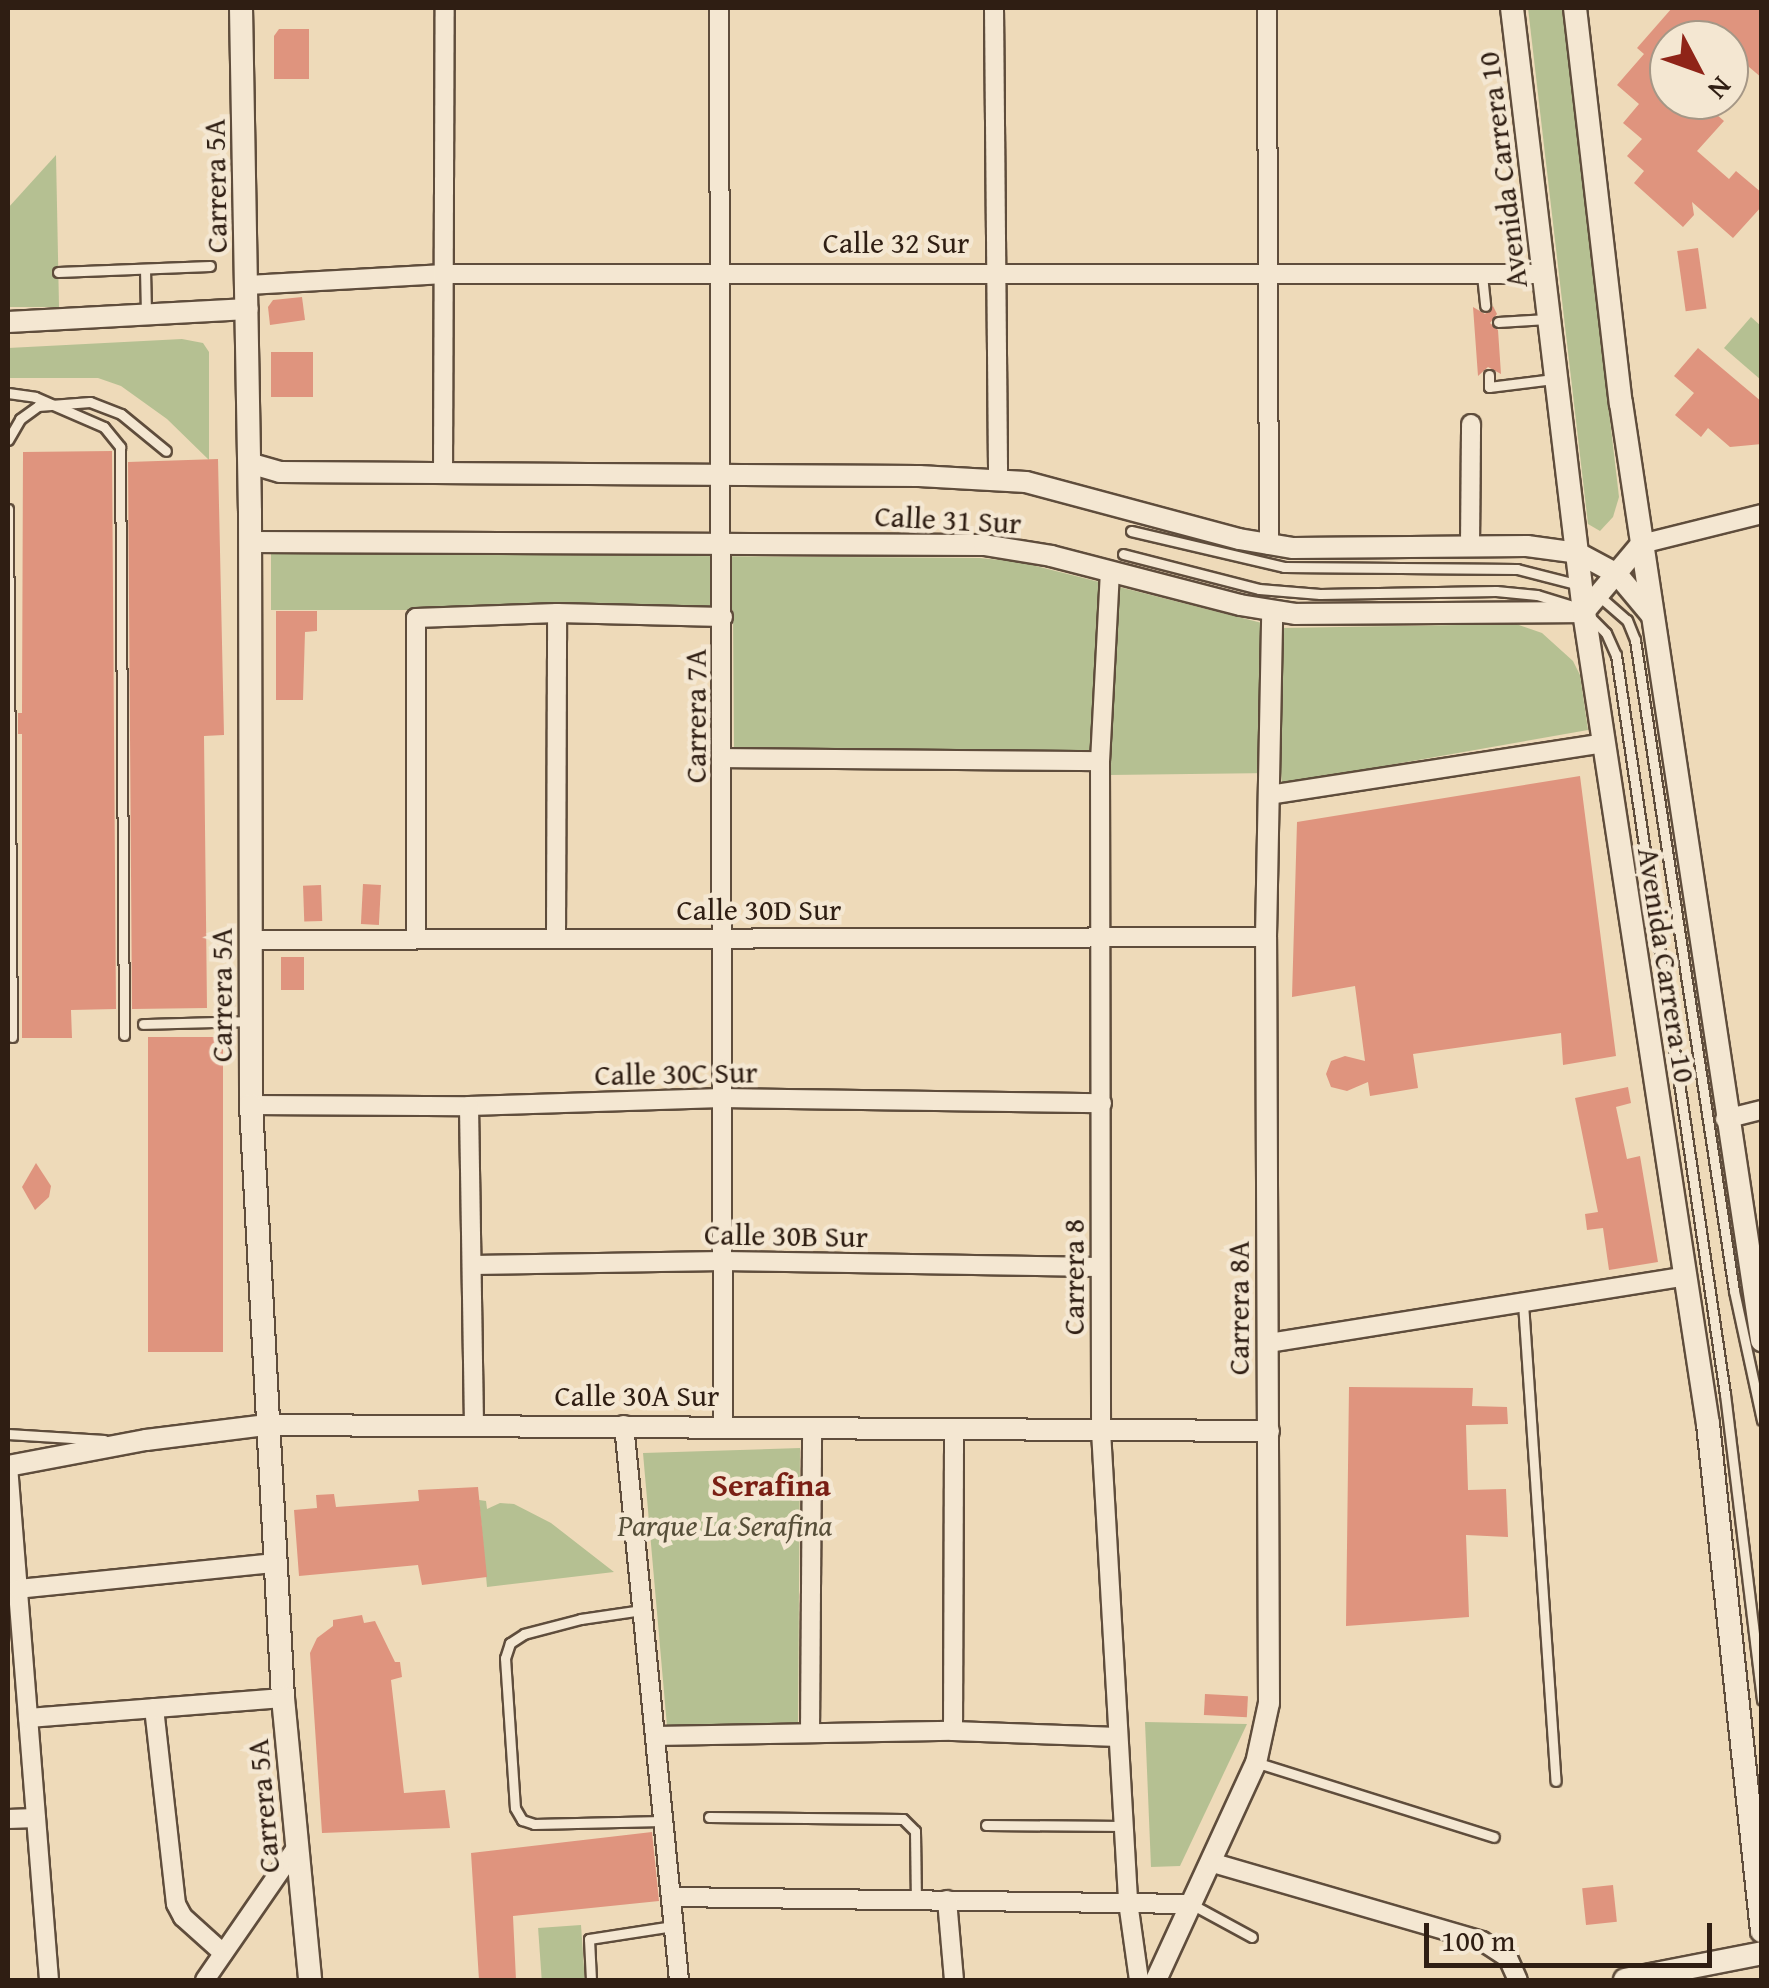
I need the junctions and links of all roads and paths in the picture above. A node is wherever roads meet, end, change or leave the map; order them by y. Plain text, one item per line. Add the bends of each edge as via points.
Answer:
1 (241, 8) edge
2 (445, 8) edge
3 (719, 8) edge
4 (994, 8) edge
5 (1268, 8) edge
6 (1512, 8) edge
7 (1575, 8) edge
8 (210, 266) dead end
9 (145, 269) junction
10 (58, 272) dead end
11 (994, 272) junction
12 (721, 273) junction
13 (445, 274) junction
14 (1544, 274) junction
15 (1482, 275) junction
16 (1269, 276) junction
17 (248, 285) junction
18 (1485, 306) dead end
19 (248, 310) junction
20 (146, 312) junction
21 (1550, 319) junction
22 (8, 322) edge
23 (1498, 322) dead end
24 (1489, 375) dead end
25 (1557, 379) junction
26 (8, 392) edge
27 (51, 403) junction
28 (1471, 424) dead end
29 (8, 440) edge
30 (166, 452) dead end
31 (249, 463) junction
32 (443, 474) junction
33 (722, 476) junction
34 (998, 480) junction
35 (8, 509) edge
36 (1762, 514) edge
37 (1131, 531) dead end
38 (250, 542) junction
39 (723, 544) junction
40 (1641, 544) junction
41 (1269, 545) junction
42 (1470, 546) junction
43 (1578, 552) junction
44 (1123, 554) dead end
45 (1110, 572) junction
46 (1617, 574) junction
47 (1588, 598) junction
48 (1272, 612) junction
49 (558, 613) junction
50 (1652, 616) junction
51 (723, 617) junction
52 (1603, 742) junction
53 (722, 758) junction
54 (1100, 760) junction
55 (1269, 796) junction
56 (722, 935) junction
57 (1266, 936) junction
58 (556, 937) junction
59 (416, 939) junction
60 (251, 940) junction
61 (1100, 940) junction
62 (251, 1021) junction
63 (143, 1024) dead end
64 (124, 1035) dead end
65 (12, 1036) dead end
66 (722, 1098) junction
67 (1102, 1103) junction
68 (250, 1105) junction
69 (469, 1106) junction
70 (1762, 1110) edge
71 (1725, 1119) junction
72 (722, 1261) junction
73 (472, 1264) junction
74 (1100, 1266) junction
75 (1686, 1276) junction
76 (1522, 1302) junction
77 (1762, 1340) edge
78 (1269, 1343) junction
79 (1762, 1420) edge
80 (474, 1424) junction
81 (267, 1425) junction
82 (624, 1425) junction
83 (723, 1425) junction
84 (812, 1428) junction
85 (1268, 1430) junction
86 (954, 1431) junction
87 (1101, 1431) junction
88 (8, 1434) edge
89 (146, 1440) junction
90 (8, 1466) edge
91 (274, 1563) junction
92 (18, 1589) junction
93 (642, 1610) junction
94 (14, 1614) edge
95 (283, 1698) junction
96 (1762, 1700) edge
97 (154, 1708) junction
98 (28, 1718) junction
99 (954, 1731) junction
100 (810, 1732) junction
101 (655, 1736) junction
102 (1118, 1736) junction
103 (1256, 1763) junction
104 (1556, 1781) dead end
105 (709, 1817) dead end
106 (36, 1818) junction
107 (8, 1819) edge
108 (662, 1821) junction
109 (986, 1825) dead end
110 (1124, 1826) junction
111 (1494, 1837) dead end
112 (296, 1848) junction
113 (1210, 1862) junction
114 (670, 1898) junction
115 (916, 1900) junction
116 (947, 1900) junction
117 (1128, 1902) junction
118 (1190, 1904) junction
119 (673, 1926) junction
120 (1762, 1931) edge
121 (1252, 1937) dead end
122 (1762, 1953) edge
123 (224, 1954) junction
124 (48, 1980) edge
125 (205, 1980) edge
126 (310, 1980) edge
127 (591, 1980) edge
128 (679, 1980) edge
129 (954, 1980) edge
130 (1140, 1980) edge
131 (1156, 1980) edge
132 (1518, 1980) edge
133 (1625, 1980) edge

1 - 17 main road, Carrera 5A
2 - 13 street
3 - 12 street, Carrera 7A
4 - 11 street
5 - 16 street
6 - 14 main road, Avenida Carrera 10
7 - 40 main road, Avenida Carrera 10
8 - 9 lane
9 - 10 lane
9 - 20 lane
11 - 12 street, Calle 32 Sur
11 - 16 street, Calle 32 Sur
11 - 34 street
12 - 13 street, Calle 32 Sur
12 - 33 street, Carrera 7A
13 - 17 street, Calle 32 Sur
13 - 32 street
14 - 15 street, Calle 32 Sur
14 - 21 main road, Avenida Carrera 10
15 - 16 street, Calle 32 Sur
15 - 18 lane
16 - 41 street
17 - 19 main road, Carrera 5A
19 - 20 street
19 - 31 main road, Carrera 5A
20 - 22 street
21 - 23 lane
21 - 25 main road, Avenida Carrera 10
24 - 25 lane via 1489,387
25 - 43 main road, Avenida Carrera 10
26 - 27 lane
27 - 29 lane via 30,411
27 - 30 lane via 109,407
27 - 64 lane via 104,427 120,447
28 - 42 street
31 - 32 street, Calle 31 Sur via 280,472
31 - 38 main road, Carrera 5A
32 - 33 street, Calle 31 Sur
33 - 34 street, Calle 31 Sur
33 - 39 street, Carrera 7A
34 - 41 street, Calle 31 Sur via 1050,486
35 - 65 lane
36 - 40 street
37 - 47 lane via 1284,567 1518,569
38 - 39 street, Calle 31 Sur
38 - 60 main road, Carrera 5A
39 - 45 street, Calle 31 Sur via 984,546
39 - 51 street, Carrera 7A
40 - 46 street
40 - 50 main road, Avenida Carrera 10
41 - 42 street, Calle 31 Sur
42 - 43 street, Calle 31 Sur
43 - 46 street, Calle 31 Sur
43 - 47 main road, Avenida Carrera 10
44 - 47 lane via 1259,589 1496,590
45 - 48 street, Calle 31 Sur
45 - 54 street, Carrera 8
46 - 47 street
46 - 50 street, Calle 31 Sur
47 - 48 street, Calle 31 Sur
47 - 52 main road, Avenida Carrera 10
47 - 79 lane via 1626,620 1635,640 1734,1291
47 - 96 lane via 1616,655 1725,1394
48 - 55 street, Carrera 8A
49 - 51 street
49 - 58 street
49 - 59 street via 416,618
50 - 71 main road, Avenida Carrera 10
51 - 53 street, Carrera 7A
52 - 55 street
52 - 75 main road, Avenida Carrera 10
53 - 54 street
53 - 56 street, Carrera 7A
54 - 61 street, Carrera 8
55 - 57 street, Carrera 8A
56 - 58 street, Calle 30D Sur
56 - 61 street, Calle 30D Sur
56 - 66 street, Carrera 7A
57 - 61 street, Calle 30D Sur
57 - 78 street, Carrera 8A
58 - 59 street, Calle 30D Sur
59 - 60 street, Calle 30D Sur
60 - 62 main road, Carrera 5A
61 - 67 street, Carrera 8
62 - 63 lane
62 - 68 main road, Carrera 5A
66 - 67 street, Calle 30C Sur
66 - 69 street, Calle 30C Sur
66 - 72 street, Carrera 7A
67 - 74 street, Carrera 8
68 - 69 street, Calle 30C Sur
68 - 81 main road, Carrera 5A
69 - 73 street
70 - 71 street
71 - 77 main road, Avenida Carrera 10
72 - 73 street, Calle 30B Sur
72 - 74 street, Calle 30B Sur
72 - 83 street, Carrera 7A
73 - 80 street
74 - 87 street, Carrera 8
75 - 76 street
75 - 120 main road, Avenida Carrera 10
76 - 78 street
76 - 104 lane
78 - 85 street, Carrera 8A
80 - 81 street, Calle 30A Sur
80 - 82 street, Calle 30A Sur
81 - 89 street, Calle 30A Sur
81 - 91 main road, Carrera 5A
82 - 83 street, Calle 30A Sur
82 - 93 street
83 - 84 street, Calle 30A Sur
84 - 86 street, Calle 30A Sur
84 - 100 street
85 - 87 street, Calle 30A Sur
85 - 103 street, Carrera 8A via 1268,1703
86 - 87 street, Calle 30A Sur
86 - 99 street
87 - 102 street, Carrera 8
88 - 89 lane
89 - 90 street, Calle 30A Sur
90 - 92 street
91 - 92 street
91 - 95 main road, Carrera 5A
92 - 94 street
93 - 101 street
93 - 108 lane via 581,1618 510,1643 505,1658 515,1808 534,1824
94 - 98 street
95 - 97 street
95 - 112 main road, Carrera 5A
97 - 98 street
97 - 123 street via 176,1904
98 - 106 street
99 - 100 street
99 - 102 street
100 - 101 street
101 - 108 street
102 - 110 street, Carrera 8
103 - 111 lane
103 - 113 street, Carrera 8A
105 - 115 lane via 902,1819 914,1831
106 - 107 street
106 - 124 street
108 - 114 street
109 - 110 lane
110 - 117 street, Carrera 8
112 - 123 street
112 - 126 main road, Carrera 5A
113 - 118 street, Carrera 8A
113 - 132 street via 1482,1941 1508,1958
114 - 115 street
114 - 119 street
115 - 116 street
116 - 117 street
116 - 129 street
117 - 118 street
117 - 130 street, Carrera 8
118 - 121 lane
118 - 131 street, Carrera 8A
119 - 127 lane via 589,1939
119 - 128 street
122 - 133 main road
123 - 125 street

